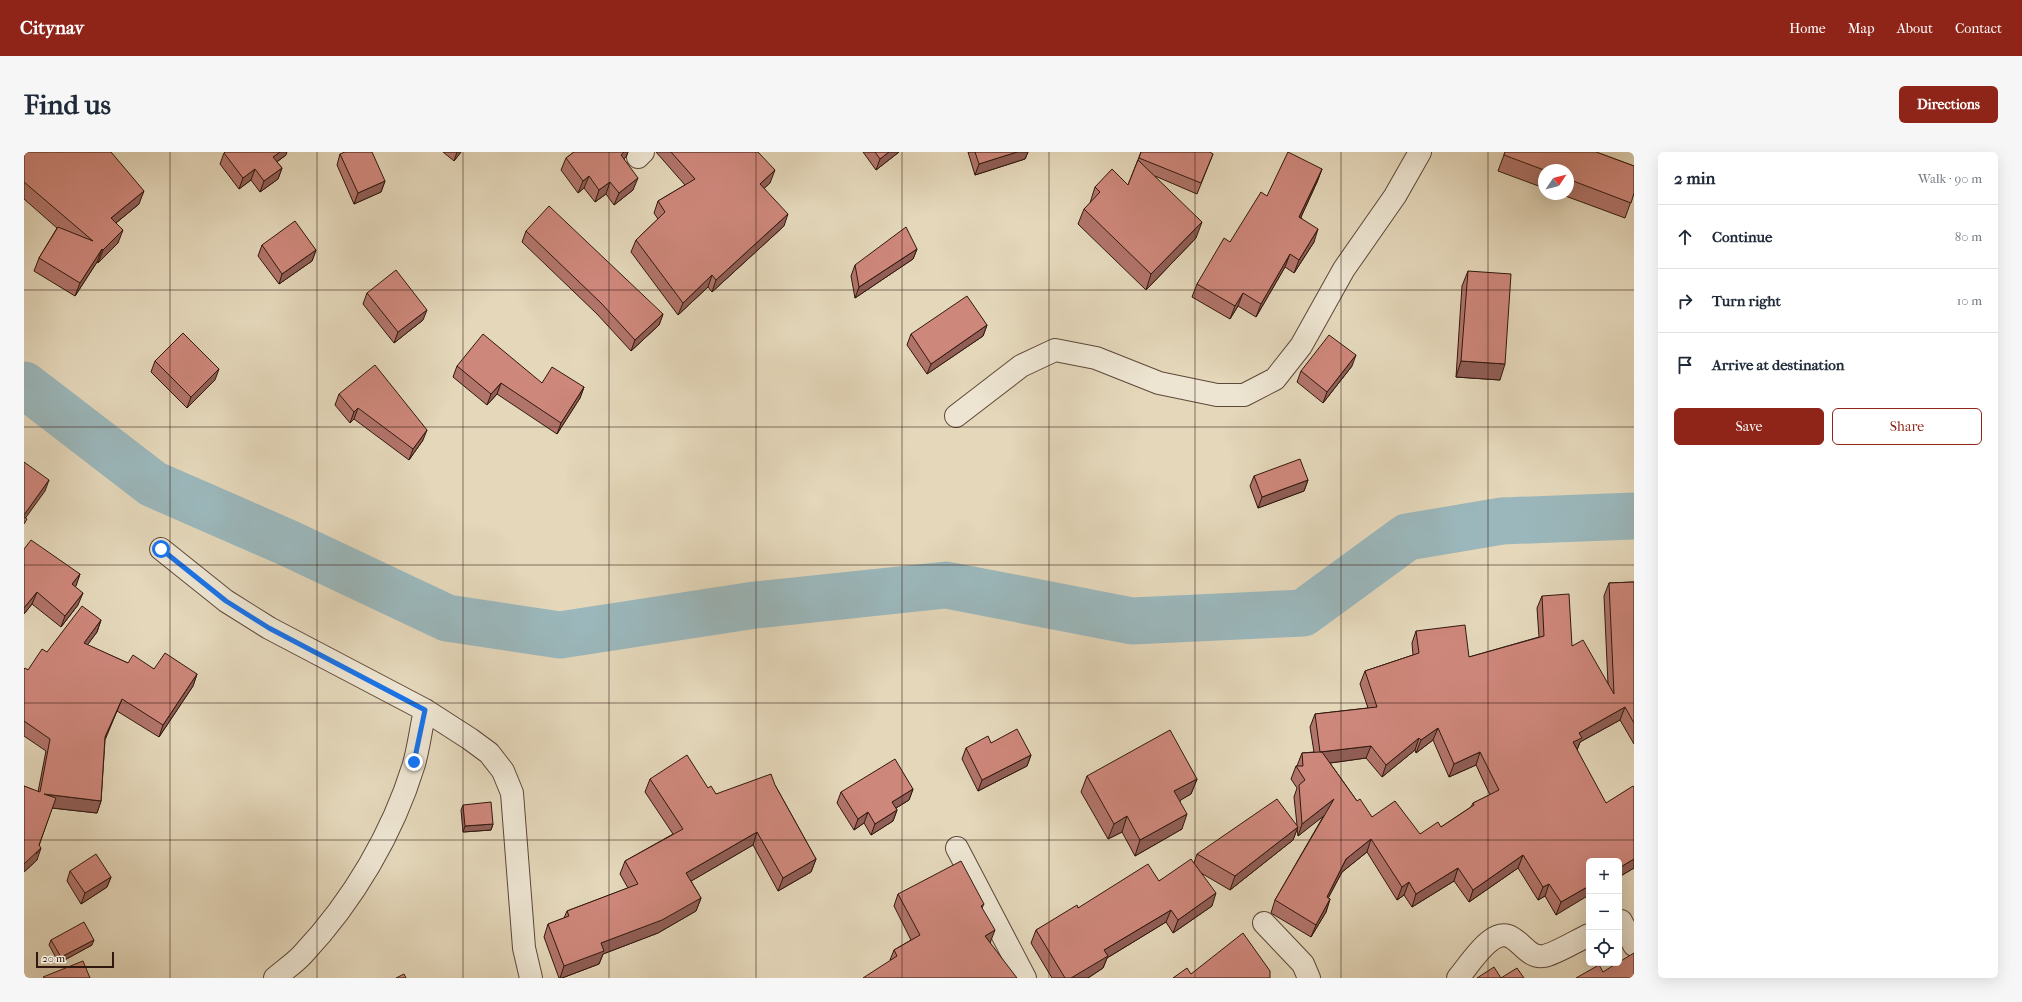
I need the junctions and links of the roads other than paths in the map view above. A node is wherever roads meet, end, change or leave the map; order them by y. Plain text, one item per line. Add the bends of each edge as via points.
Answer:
1 (1420, 152) edge
2 (956, 416) dead end
3 (161, 549) dead end
4 (425, 710) junction
5 (957, 848) dead end
6 (1625, 920) edge
7 (1264, 923) dead end
8 (1586, 936) edge
9 (1634, 945) edge
10 (275, 978) edge
11 (532, 978) edge
12 (1025, 978) edge
13 (1309, 978) edge
14 (1458, 978) edge

1 - 2 street via 1395,196 1344,269 1301,346 1274,379 1244,395 1217,394 1159,383 1096,358 1056,350 1021,366
3 - 4 street via 226,601 269,628
4 - 10 street via 414,762 397,812 363,875 333,920 302,955
4 - 11 street via 489,753 503,771 512,793 524,948
5 - 12 street
6 - 9 street
7 - 13 street via 1303,964
8 - 14 street via 1544,956 1529,952 1518,940 1511,937 1496,937

